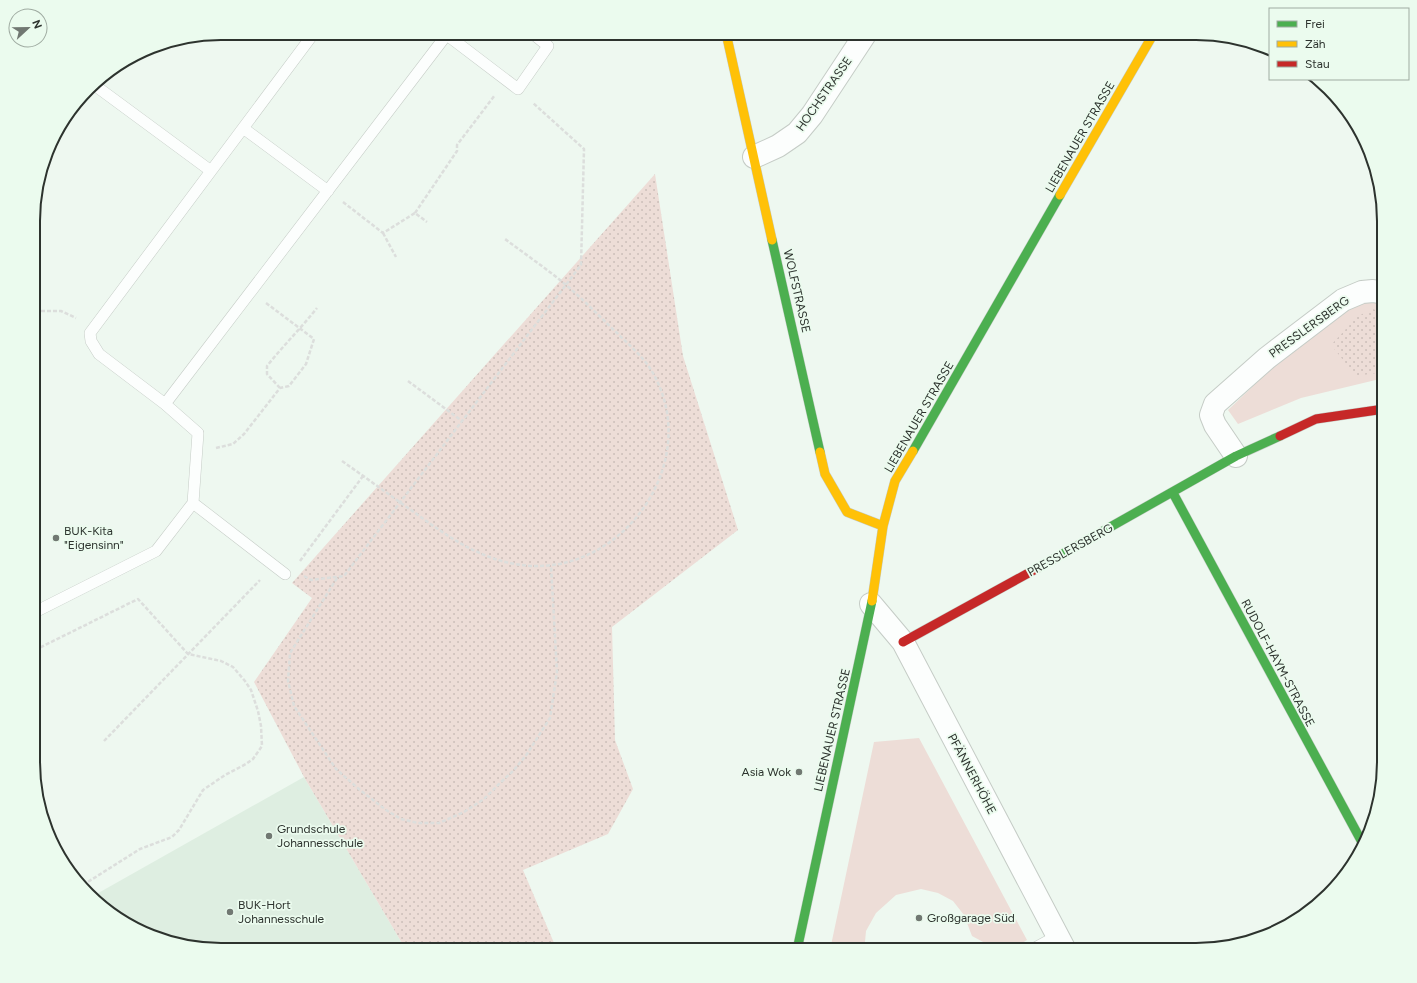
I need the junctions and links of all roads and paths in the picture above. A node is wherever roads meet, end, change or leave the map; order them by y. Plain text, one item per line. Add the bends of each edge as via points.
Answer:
1 (309, 40) edge
2 (442, 40) edge
3 (455, 40) edge
4 (541, 40) edge
5 (728, 40) edge
6 (861, 40) edge
7 (1150, 40) edge
8 (506, 80) junction
9 (99, 88) edge
10 (518, 89) junction
11 (243, 128) junction
12 (754, 157) junction
13 (211, 171) junction
14 (328, 191) junction
15 (415, 213) junction
16 (427, 222) dead end
17 (383, 233) junction
18 (505, 238) dead end
19 (396, 257) dead end
20 (566, 285) junction
21 (251, 291) junction
22 (1377, 293) edge
23 (317, 308) dead end
24 (40, 311) edge
25 (93, 326) junction
26 (300, 329) junction
27 (408, 381) dead end
28 (280, 388) junction
29 (165, 404) junction
30 (1377, 410) edge
31 (462, 421) junction
32 (196, 452) junction
33 (1236, 456) junction
34 (342, 461) dead end
35 (363, 476) junction
36 (1173, 494) junction
37 (400, 502) junction
38 (193, 503) junction
39 (883, 526) junction
40 (274, 566) junction
41 (551, 566) junction
42 (290, 572) junction
43 (338, 577) junction
44 (871, 604) junction
45 (40, 609) edge
46 (902, 642) junction
47 (40, 648) edge
48 (188, 654) junction
49 (104, 741) dead end
50 (1360, 838) edge
51 (86, 882) edge
52 (798, 943) edge
53 (1061, 943) edge

1 - 11 lane
2 - 14 lane
3 - 8 lane
4 - 10 lane via 548,46
5 - 12 street, WOLFSTRASSE
6 - 12 street, HOCHSTRASSE via 812,115 797,133 778,146
7 - 39 street, LIEBENAUER STRASSE via 895,481
8 - 10 lane
8 - 15 path via 457,145 457,151
9 - 13 lane
10 - 20 path via 584,149 581,265
11 - 13 lane
11 - 14 lane
12 - 39 street, WOLFSTRASSE via 825,474 847,512
13 - 25 lane
14 - 17 path
14 - 21 lane
15 - 16 path
15 - 17 path
17 - 19 path
18 - 20 path
20 - 31 path
20 - 41 path via 643,358 654,374 664,397 669,418 668,441 665,460 655,488 634,521 591,555
21 - 26 path
21 - 29 lane
22 - 33 street, PRESSLERSBERG via 1362,292 1343,300 1267,358 1215,404 1211,415 1215,425
23 - 26 path
24 - 25 path via 61,311
25 - 29 lane via 91,340 99,354
26 - 28 path via 288,339 267,366 267,374
26 - 28 path via 314,339 306,364 289,386
27 - 31 path
28 - 32 path via 233,444
29 - 32 lane via 198,433
30 - 33 street, PRESSLERSBERG via 1316,419
31 - 37 path
32 - 38 lane
33 - 36 street, PRESSLERSBERG
34 - 35 path
35 - 37 path
35 - 42 path
36 - 46 street, PRESSLERSBERG
36 - 50 street, RUDOLF-HAYM-STRASSE
37 - 41 path via 453,540 486,556 515,564
37 - 43 path via 344,576
38 - 40 lane
38 - 45 lane via 156,551
39 - 44 street, LIEBENAUER STRASSE
40 - 42 lane
40 - 48 path
41 - 43 path via 557,672 550,718 527,754 498,786 464,812 439,822 418,823 401,819 360,790 336,769 294,706 288,681 290,653
42 - 43 path via 311,580
44 - 46 street, PFÄNNERHÖHE
44 - 52 street, LIEBENAUER STRASSE
46 - 53 street, PFÄNNERHÖHE
47 - 48 path via 138,599
48 - 49 path
48 - 51 path via 221,661 233,667 245,681 258,710 262,746 253,759 204,790 172,837 140,849

